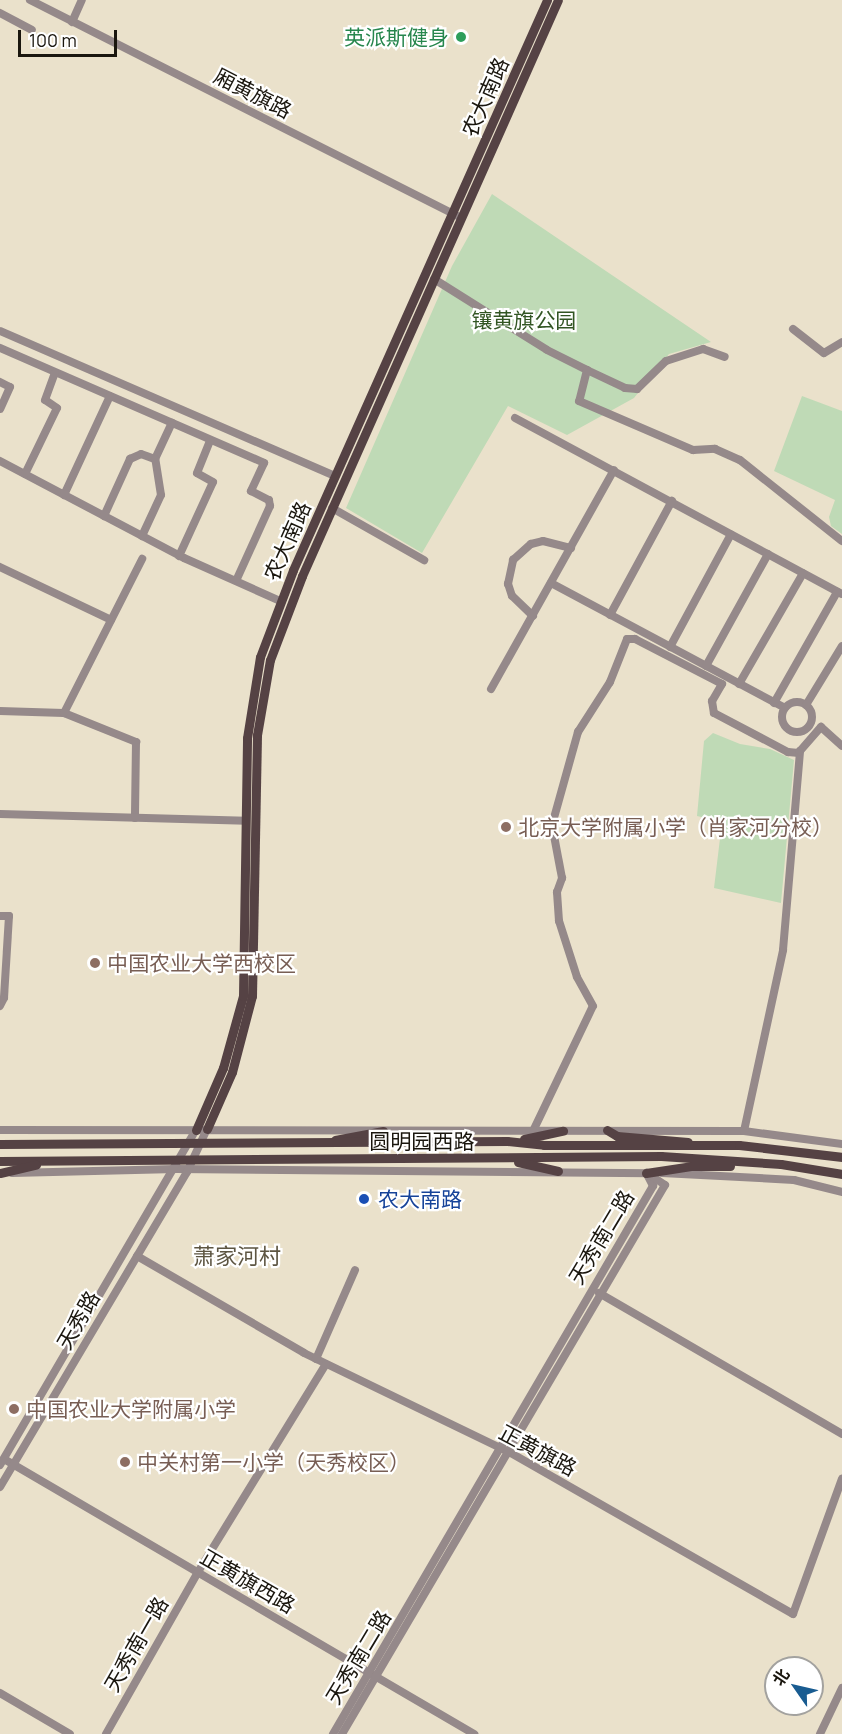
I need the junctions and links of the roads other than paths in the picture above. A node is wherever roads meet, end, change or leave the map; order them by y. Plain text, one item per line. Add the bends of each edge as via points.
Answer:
1 (30, 0) edge
2 (82, 0) edge
3 (548, 0) edge
4 (558, 0) edge
5 (0, 13) edge
6 (72, 22) junction
7 (32, 30) dead end
8 (456, 216) junction
9 (434, 279) junction
10 (793, 329) dead end
11 (0, 331) edge
12 (842, 342) edge
13 (1, 351) edge
14 (724, 357) dead end
15 (587, 370) junction
16 (55, 373) junction
17 (0, 382) edge
18 (110, 396) junction
19 (0, 410) edge
20 (515, 418) dead end
21 (172, 423) junction
22 (210, 440) junction
23 (155, 459) junction
24 (0, 461) edge
25 (614, 470) junction
26 (25, 474) junction
27 (335, 476) junction
28 (64, 495) junction
29 (672, 501) junction
30 (332, 508) junction
31 (104, 516) junction
32 (731, 534) junction
33 (142, 536) junction
34 (842, 540) edge
35 (571, 548) junction
36 (768, 554) junction
37 (179, 556) junction
38 (142, 559) dead end
39 (424, 560) dead end
40 (0, 567) edge
41 (803, 573) junction
42 (236, 582) junction
43 (551, 583) junction
44 (840, 593) edge
45 (280, 601) junction
46 (610, 615) junction
47 (533, 616) junction
48 (111, 620) junction
49 (842, 646) edge
50 (670, 647) junction
51 (706, 666) junction
52 (739, 684) junction
53 (491, 689) dead end
54 (774, 703) junction
55 (806, 705) junction
56 (785, 708) junction
57 (0, 711) edge
58 (64, 712) junction
59 (810, 722) junction
60 (821, 727) junction
61 (842, 746) edge
62 (799, 753) junction
63 (0, 814) edge
64 (135, 818) junction
65 (246, 821) junction
66 (0, 916) edge
67 (0, 1006) edge
68 (207, 1129) junction
69 (534, 1129) junction
70 (0, 1130) edge
71 (196, 1130) junction
72 (607, 1130) junction
73 (383, 1131) junction
74 (563, 1131) junction
75 (744, 1131) junction
76 (507, 1141) junction
77 (190, 1142) junction
78 (201, 1142) junction
79 (0, 1144) edge
80 (842, 1144) edge
81 (309, 1145) junction
82 (693, 1145) junction
83 (842, 1157) edge
84 (181, 1159) junction
85 (194, 1159) junction
86 (501, 1159) junction
87 (0, 1161) edge
88 (50, 1162) junction
89 (781, 1164) junction
90 (176, 1169) junction
91 (558, 1171) junction
92 (187, 1172) junction
93 (0, 1173) edge
94 (646, 1173) junction
95 (842, 1174) edge
96 (842, 1192) edge
97 (136, 1256) junction
98 (355, 1270) dead end
99 (599, 1293) junction
100 (316, 1359) junction
101 (326, 1364) junction
102 (842, 1434) edge
103 (504, 1450) junction
104 (2, 1462) edge
105 (14, 1464) junction
106 (842, 1479) edge
107 (0, 1487) edge
108 (198, 1572) junction
109 (842, 1688) edge
110 (0, 1693) edge
111 (70, 1734) edge
112 (106, 1734) edge
113 (333, 1734) edge
114 (342, 1734) edge
115 (474, 1734) edge
116 (820, 1734) edge

1 - 6 street, 厢黄旗路
2 - 6 street
3 - 8 main road, 农大南路
4 - 8 main road, 农大南路
5 - 7 street
6 - 8 street, 厢黄旗路
8 - 9 main road, 农大南路
8 - 27 main road, 农大南路
9 - 15 street via 547,350
9 - 30 main road, 农大南路
10 - 12 street via 824,353
11 - 27 street
13 - 16 street
14 - 15 street via 703,349 666,361 637,389 625,388
15 - 34 street via 579,401 693,450 715,449 740,460
16 - 18 street
16 - 26 street via 45,400 57,408
17 - 19 street via 10,387
18 - 21 street
18 - 28 street
20 - 25 street
21 - 22 street
21 - 23 street
22 - 37 street via 197,473 213,482
22 - 42 street via 264,463 251,491 269,500 270,506
23 - 31 street via 141,454 130,459
23 - 33 street via 162,495
24 - 26 street
25 - 29 street
25 - 35 street
26 - 28 street
27 - 45 main road, 农大南路
28 - 31 street
29 - 32 street
29 - 46 street
30 - 39 street
30 - 68 main road, 农大南路 via 283,621 264,685 257,735 252,996 232,1072
31 - 33 street
32 - 36 street
32 - 50 street
33 - 37 street
35 - 43 street
35 - 47 street via 543,541 526,547 513,560 508,584 512,596
36 - 41 street
36 - 51 street
37 - 42 street
38 - 48 street
40 - 48 street
41 - 44 street
41 - 52 street
42 - 45 street
43 - 46 street
43 - 47 street
44 - 54 street
45 - 65 main road, 农大南路 via 260,657 250,710
46 - 50 street
47 - 53 street
48 - 58 street
49 - 55 street
50 - 51 street
51 - 52 street
52 - 54 street
54 - 56 street
55 - 56 street via 797,702
55 - 59 street via 811,713
56 - 59 street via 782,722 789,730 799,732
57 - 58 street
58 - 64 street via 136,742
59 - 60 street
60 - 61 street
60 - 62 street
62 - 69 street via 788,752 714,712 712,701 722,684 635,639 627,639 610,682 579,732 552,825 562,878 557,892 560,921 577,977 593,1006
62 - 75 street via 783,950
63 - 64 street
64 - 65 street
65 - 71 main road, 农大南路 via 243,996 223,1068
66 - 67 street via 9,916 4,998
68 - 71 street, 圆明园西路
68 - 73 street, 圆明园西路
68 - 78 street, 天秀路
69 - 73 street, 圆明园西路
69 - 74 street, 圆明园西路
70 - 71 street
71 - 77 street, 天秀路
72 - 74 street, 圆明园西路
72 - 75 street, 圆明园西路
72 - 82 main road via 617,1136 681,1138
73 - 81 main road
74 - 76 main road
75 - 80 street, 圆明园西路
76 - 81 main road, 圆明园西路
76 - 82 main road, 圆明园西路 via 544,1145
77 - 78 main road, 圆明园西路
77 - 79 main road
77 - 84 street, 天秀路
78 - 81 main road, 圆明园西路
78 - 85 street, 天秀路
82 - 83 main road, 圆明园西路 via 739,1145
84 - 85 main road, 圆明园西路
84 - 88 main road, 圆明园西路
84 - 90 street, 天秀路
85 - 86 main road, 圆明园西路
85 - 92 street, 天秀路
86 - 89 main road, 圆明园西路 via 661,1156
86 - 91 main road
87 - 88 main road, 圆明园西路
88 - 93 main road
89 - 94 main road via 692,1166
89 - 95 main road, 圆明园西路
90 - 92 street, 圆明园西路
90 - 93 street
90 - 104 street, 天秀路
91 - 92 street, 圆明园西路
91 - 94 street, 圆明园西路
92 - 97 street, 天秀路
94 - 96 street, 圆明园西路 via 794,1180
94 - 99 street, 天秀南二路 via 665,1185
94 - 103 street, 天秀南二路 via 654,1186
97 - 100 street, 正黄旗路
97 - 105 street, 天秀路
98 - 100 street
99 - 102 street
99 - 103 street, 天秀南二路
100 - 101 street, 正黄旗路
101 - 103 street, 正黄旗路
101 - 108 street, 天秀南一路
103 - 106 street, 正黄旗路 via 793,1614
103 - 113 street, 天秀南二路
103 - 114 street, 天秀南二路
104 - 105 street, 正黄旗西路
105 - 107 street, 天秀路
105 - 108 street, 正黄旗西路
108 - 112 street, 天秀南一路
108 - 115 street, 正黄旗西路
109 - 116 street
110 - 111 street

